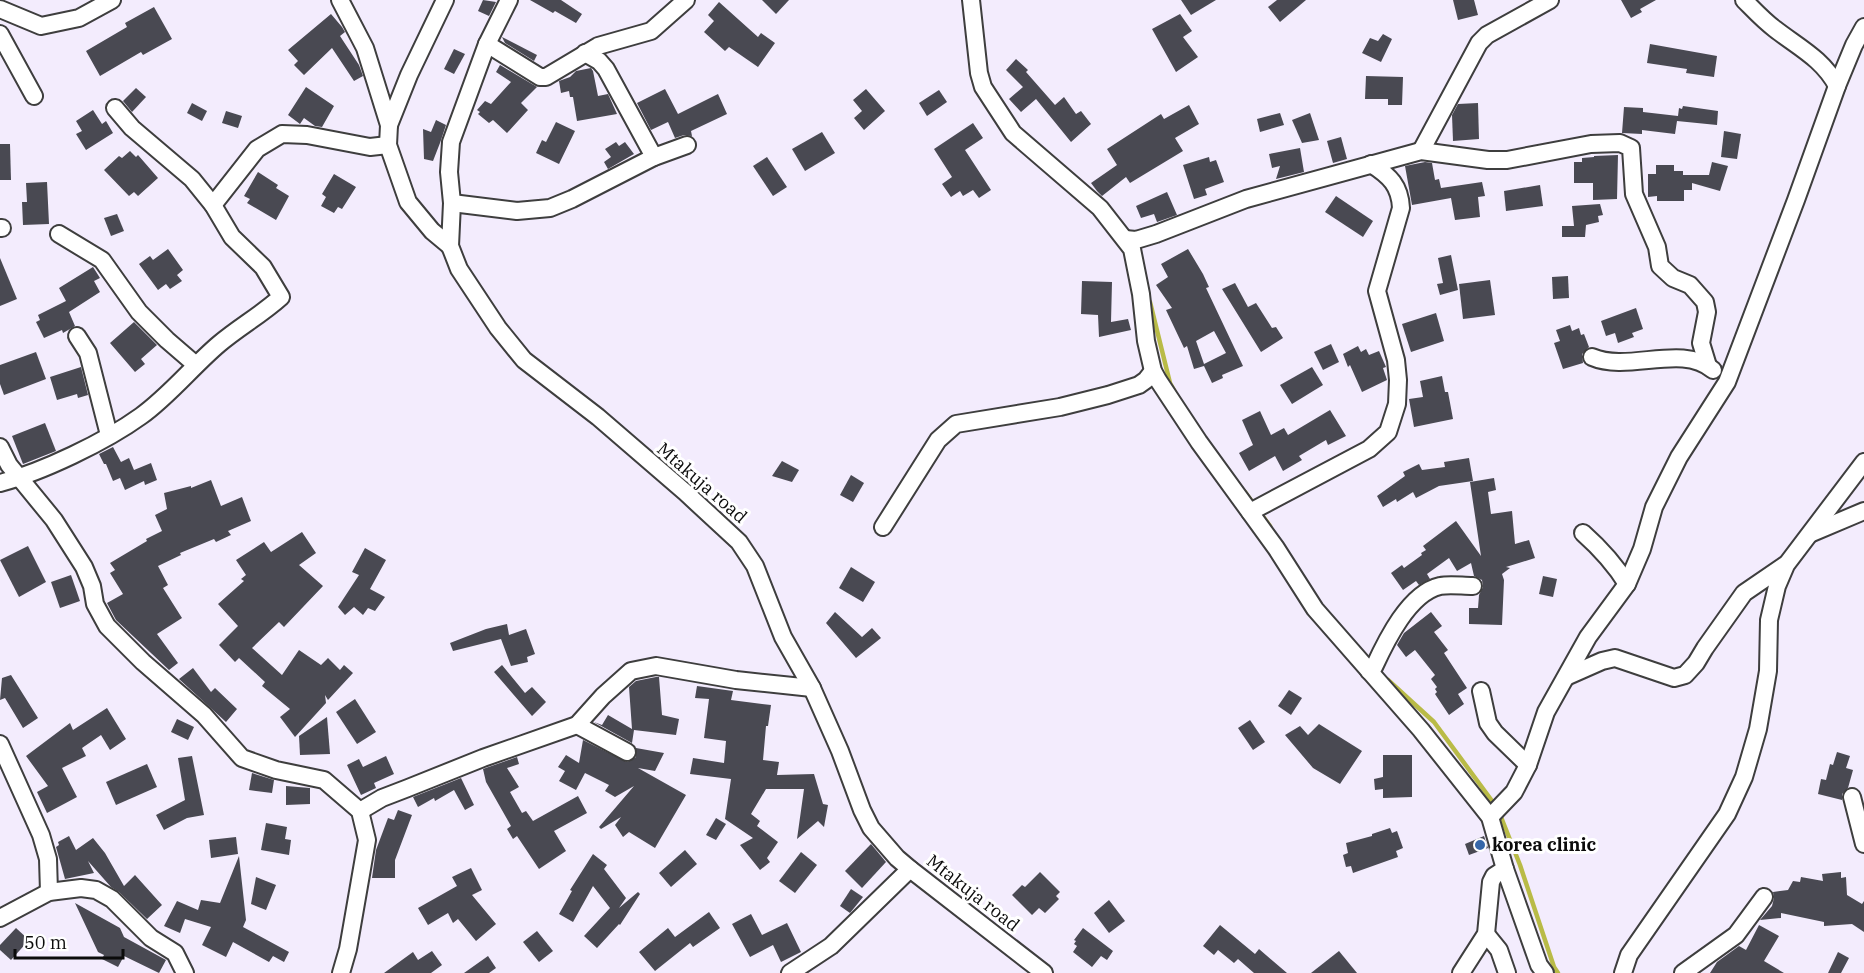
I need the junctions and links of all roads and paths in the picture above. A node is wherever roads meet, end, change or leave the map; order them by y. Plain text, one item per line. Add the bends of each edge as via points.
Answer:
1 (112, 0) edge
2 (340, 0) edge
3 (444, 0) edge
4 (508, 0) edge
5 (686, 0) edge
6 (971, 0) edge
7 (1550, 0) edge
8 (1744, 0) edge
9 (0, 9) edge
10 (1864, 27) edge
11 (0, 34) edge
12 (487, 44) junction
13 (585, 53) junction
14 (1837, 86) junction
15 (34, 96) dead end
16 (115, 108) dead end
17 (389, 124) junction
18 (388, 145) junction
19 (687, 145) dead end
20 (1421, 151) junction
21 (654, 157) junction
22 (1371, 164) junction
23 (452, 203) junction
24 (213, 205) junction
25 (59, 234) dead end
26 (1125, 239) junction
27 (450, 246) junction
28 (77, 336) dead end
29 (1592, 357) dead end
30 (196, 365) junction
31 (1708, 366) junction
32 (1154, 372) junction
33 (1727, 382) junction
34 (109, 435) junction
35 (0, 447) edge
36 (1864, 462) edge
37 (19, 478) junction
38 (0, 483) edge
39 (1864, 511) edge
40 (1250, 512) junction
41 (883, 527) dead end
42 (1583, 533) dead end
43 (1811, 533) junction
44 (1786, 565) junction
45 (1627, 584) junction
46 (1473, 586) dead end
47 (1369, 671) junction
48 (1568, 676) junction
49 (812, 688) junction
50 (1482, 691) dead end
51 (577, 725) junction
52 (0, 744) edge
53 (627, 752) dead end
54 (1528, 765) junction
55 (1852, 797) dead end
56 (360, 811) junction
57 (1490, 817) junction
58 (1864, 844) edge
59 (910, 869) junction
60 (1505, 869) junction
61 (49, 892) junction
62 (1764, 897) dead end
63 (0, 918) edge
64 (1486, 934) junction
65 (185, 973) edge
66 (341, 973) edge
67 (790, 973) edge
68 (1044, 973) edge
69 (1461, 973) edge
70 (1507, 973) edge
71 (1545, 973) edge
72 (1623, 973) edge
73 (1683, 973) edge

1 - 9 street via 80,18 42,26
2 - 17 street via 365,48
3 - 17 street
4 - 12 street, Mtakuja road
5 - 13 street via 651,31 605,43
6 - 26 street via 983,87 1013,133 1100,208
7 - 20 street via 1479,43
8 - 14 street via 1763,20 1829,71
10 - 14 street
11 - 15 street
12 - 13 street via 540,77 552,75
12 - 23 street, Mtakuja road via 451,142
13 - 21 street via 606,69
14 - 33 street
16 - 24 street via 132,128 192,179
17 - 18 street
18 - 24 street via 370,147 282,134 257,149
18 - 27 street via 408,202
19 - 21 street
20 - 22 street
20 - 31 street via 1507,160 1591,144 1627,145 1632,154 1634,194 1658,247 1660,266 1673,278 1690,285 1705,302 1701,343
21 - 23 street via 550,208 517,211
22 - 26 street via 1246,199 1156,234
22 - 40 street via 1390,177 1400,196 1401,208 1377,291 1396,360 1398,394 1393,420 1388,432 1369,449
23 - 27 street, Mtakuja road
24 - 30 street via 232,237 263,267 281,297
25 - 30 street via 102,260 140,312
26 - 32 street via 1137,268
27 - 49 street, Mtakuja road via 483,308 525,360 598,417 739,542 756,566 783,637
28 - 34 street via 88,353
29 - 31 street via 1611,363 1683,358
30 - 34 street via 142,416
31 - 33 street
32 - 40 street
32 - 41 street via 1139,385 1108,395 956,424 938,440
33 - 45 street via 1679,457 1654,507
34 - 37 street
35 - 37 street
36 - 43 street
37 - 38 street
37 - 56 street via 54,520 84,567 95,604 107,626 143,662 204,715 242,758 324,780
39 - 43 street
40 - 47 street via 1315,609
42 - 45 street via 1603,550
43 - 44 street
44 - 48 street via 1744,593 1685,675 1674,678 1615,658
44 - 72 street via 1770,620 1768,671 1758,729 1737,793 1707,844 1629,955
45 - 48 street via 1588,637
46 - 47 street via 1438,586 1412,604
47 - 57 street
48 - 54 street via 1545,712
49 - 51 street via 656,666 631,671
49 - 59 street, Mtakuja road via 871,828
50 - 54 street via 1488,723
51 - 53 street
51 - 56 street via 382,798
52 - 61 street via 41,835 48,859
54 - 57 street via 1515,792
55 - 58 street
56 - 66 street via 368,840
57 - 60 street
59 - 67 street, Mtakuja road via 831,946
59 - 68 street, Mtakuja road
60 - 64 street via 1491,882
60 - 71 street
61 - 63 street
61 - 65 street via 88,889 112,899 151,938 175,953
62 - 73 street via 1736,935
64 - 69 street
64 - 70 street via 1499,950

